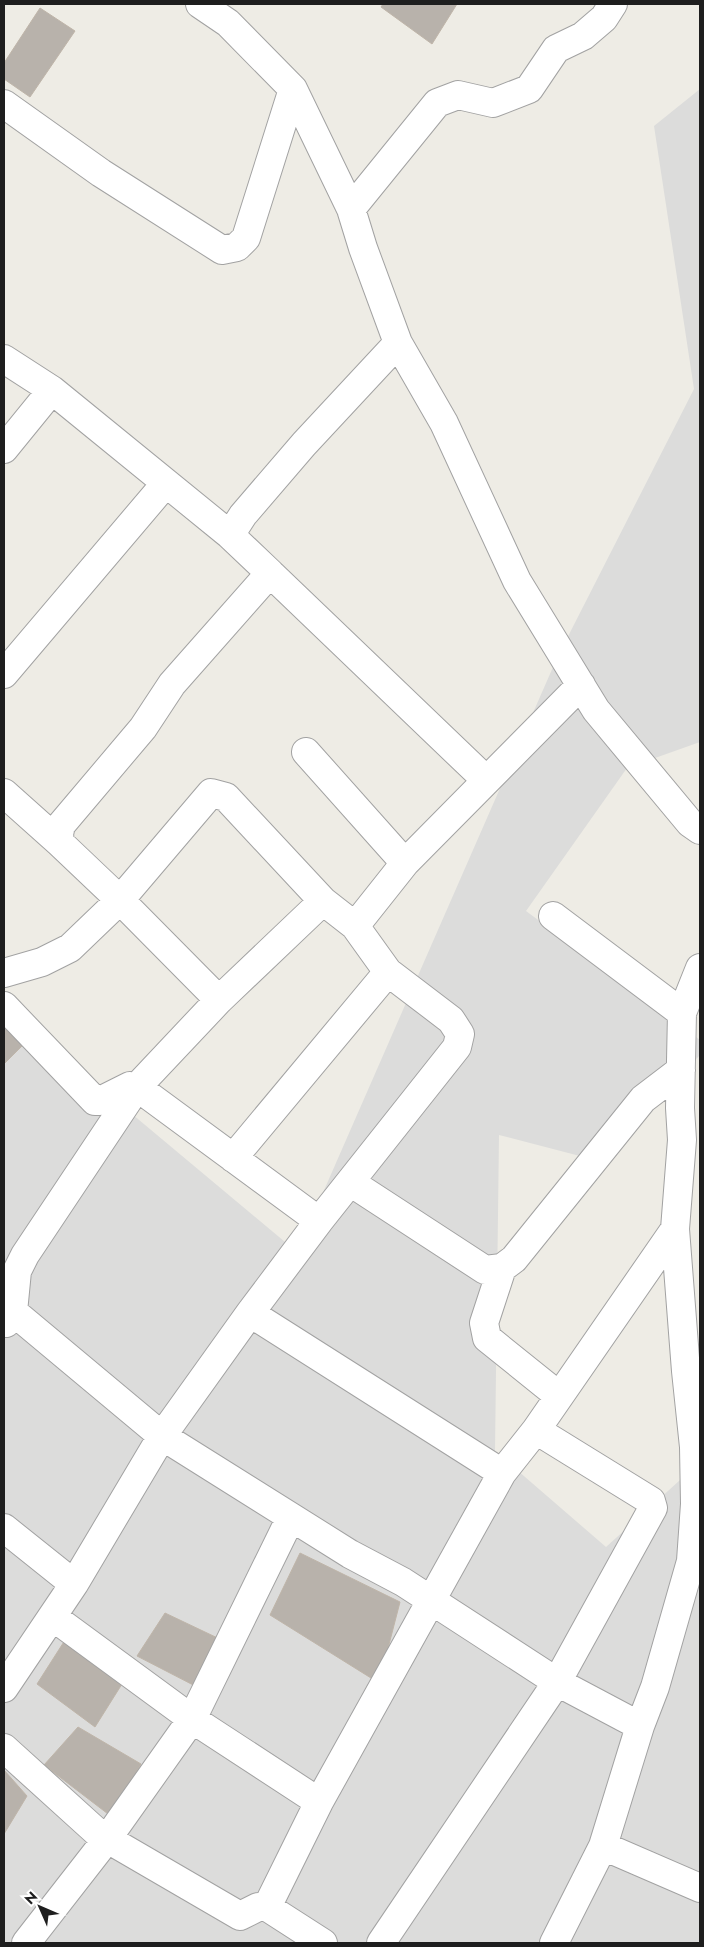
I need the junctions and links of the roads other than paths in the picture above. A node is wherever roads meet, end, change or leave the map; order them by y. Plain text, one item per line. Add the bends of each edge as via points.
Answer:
1 (200, 4) edge
2 (613, 4) edge
3 (292, 89) junction
4 (4, 104) edge
5 (351, 209) junction
6 (398, 343) junction
7 (4, 359) edge
8 (52, 390) junction
9 (4, 449) edge
10 (166, 483) junction
11 (230, 535) junction
12 (270, 573) junction
13 (4, 674) edge
14 (581, 685) junction
15 (306, 752) dead end
16 (486, 780) junction
17 (4, 793) edge
18 (700, 830) edge
19 (60, 843) junction
20 (405, 863) junction
21 (120, 900) junction
22 (323, 901) junction
23 (553, 916) dead end
24 (355, 926) junction
25 (700, 968) edge
26 (388, 972) junction
27 (4, 973) edge
28 (218, 1000) junction
29 (4, 1006) edge
30 (682, 1014) junction
31 (681, 1070) junction
32 (137, 1087) junction
33 (691, 1145) edge
34 (233, 1158) junction
35 (350, 1182) junction
36 (319, 1221) junction
37 (675, 1229) junction
38 (502, 1268) junction
39 (250, 1313) junction
40 (7, 1314) edge
41 (559, 1396) junction
42 (536, 1430) junction
43 (162, 1436) junction
44 (697, 1444) edge
45 (502, 1474) junction
46 (291, 1518) junction
47 (4, 1528) edge
48 (696, 1562) edge
49 (74, 1584) junction
50 (432, 1601) junction
51 (53, 1617) junction
52 (557, 1682) junction
53 (4, 1688) edge
54 (192, 1719) junction
55 (640, 1726) junction
56 (4, 1748) edge
57 (319, 1802) junction
58 (108, 1839) junction
59 (603, 1846) junction
60 (700, 1888) edge
61 (267, 1907) junction
62 (26, 1943) edge
63 (323, 1943) edge
64 (381, 1943) edge
65 (554, 1943) edge

1 - 3 street via 228,23
2 - 5 street via 604,18 583,36 556,49 529,89 493,103 458,94 437,103
3 - 4 street via 246,238 237,247 222,250 101,173
3 - 5 street
5 - 6 street
6 - 11 street via 304,444 243,515
6 - 14 street via 444,423 517,581
7 - 8 street
8 - 9 street
8 - 10 street
10 - 11 street
10 - 13 street
11 - 12 street
12 - 16 street
12 - 19 street via 172,684 142,728 62,825
14 - 16 street
14 - 18 street via 596,710 690,823
15 - 20 street
16 - 20 street
17 - 19 street
19 - 21 street
20 - 24 street
21 - 22 street via 211,793 226,796
21 - 27 street via 70,948 42,962
21 - 28 street
22 - 24 street
22 - 28 street
23 - 30 street
24 - 26 street
25 - 30 street
26 - 34 street
26 - 35 street via 450,1020 460,1034 457,1047
28 - 32 street
29 - 32 street via 95,1101 130,1086
30 - 31 street
31 - 33 street
31 - 38 street via 643,1099 514,1259
32 - 34 street
32 - 40 street via 25,1255 17,1271
33 - 37 street
34 - 36 street
35 - 36 street
35 - 38 street via 485,1270
36 - 39 street
37 - 41 street
37 - 44 street via 686,1371
38 - 41 street via 484,1323 487,1338
39 - 43 street
39 - 45 street
40 - 43 street
41 - 42 street
42 - 45 street
42 - 52 street via 651,1501 653,1508
43 - 46 street
43 - 49 street
44 - 48 street
45 - 50 street
46 - 50 street
46 - 54 street
47 - 49 street
48 - 55 street
49 - 51 street
50 - 52 street
50 - 57 street
51 - 53 street
51 - 54 street
52 - 55 street
52 - 64 street
54 - 57 street
54 - 58 street
55 - 59 street
56 - 58 street
57 - 61 street
58 - 61 street via 240,1916 258,1907
58 - 62 street
59 - 60 street
59 - 65 street
61 - 63 street

